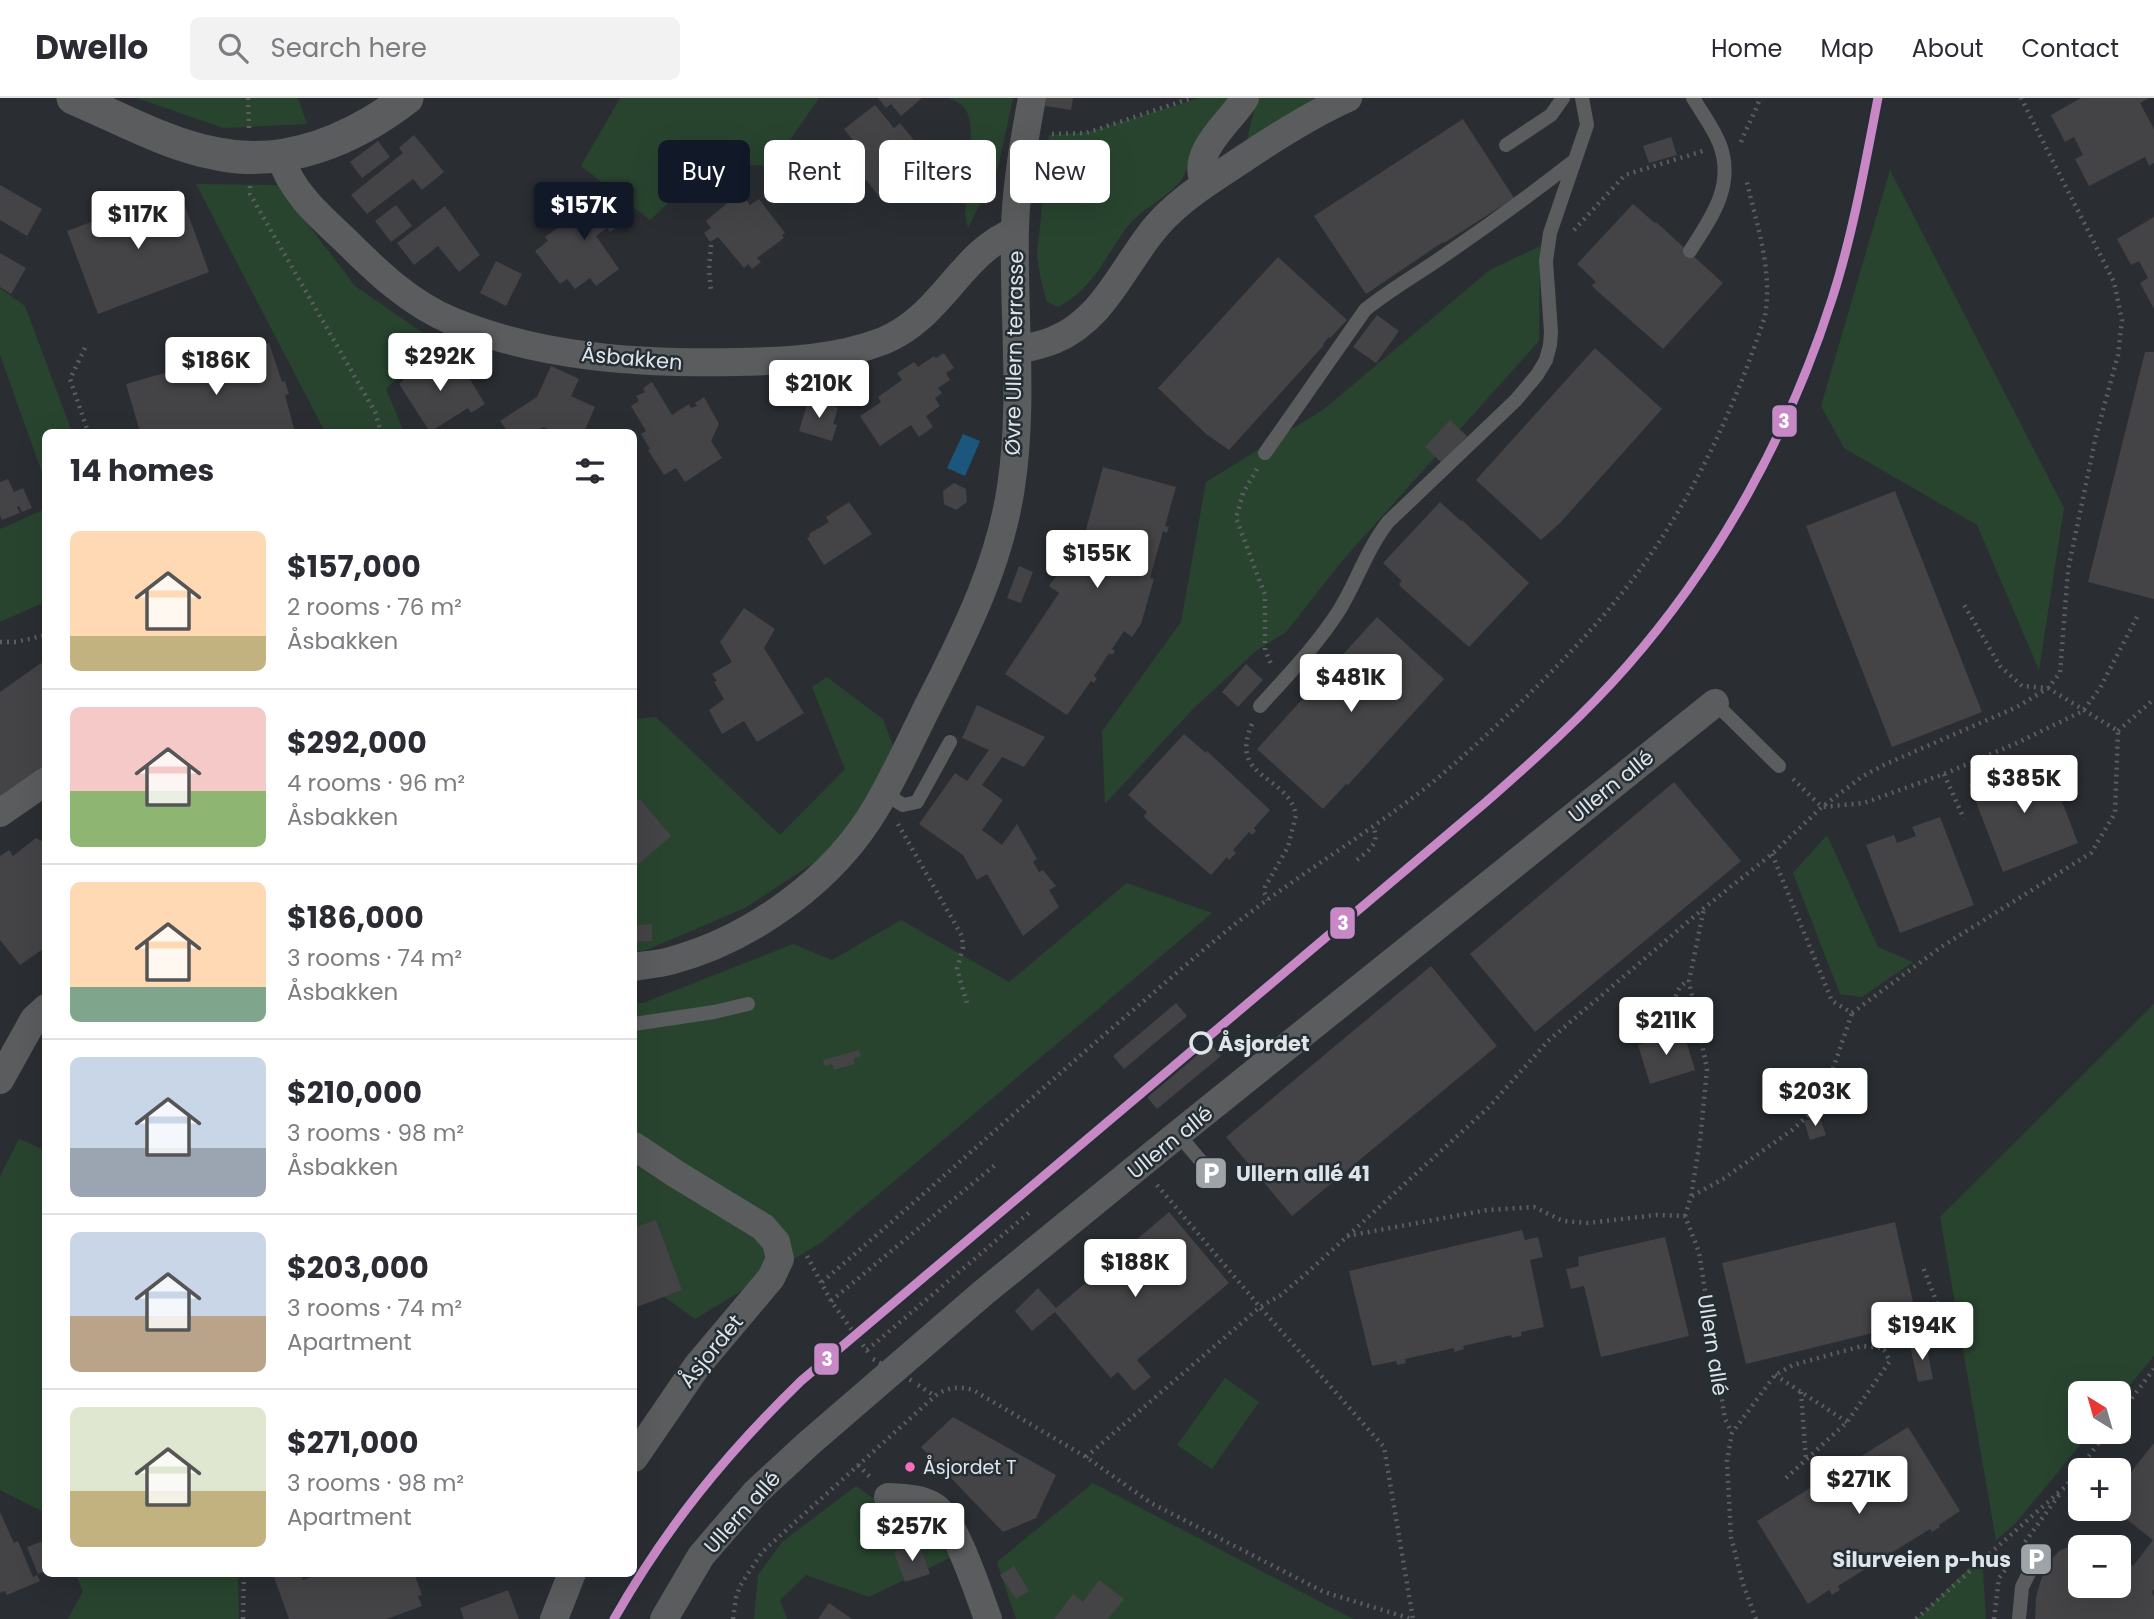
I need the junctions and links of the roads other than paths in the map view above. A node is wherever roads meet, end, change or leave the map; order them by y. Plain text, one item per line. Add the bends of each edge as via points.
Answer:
1 (73, 98) edge
2 (407, 98) edge
3 (1032, 98) edge
4 (1245, 98) edge
5 (1348, 98) edge
6 (1563, 98) edge
7 (1582, 98) edge
8 (1693, 98) edge
9 (1506, 145) dead end
10 (264, 156) junction
11 (1576, 159) junction
12 (1205, 184) junction
13 (1015, 231) junction
14 (1690, 251) dead end
15 (1018, 350) junction
16 (1265, 453) road end
17 (1715, 703) joint
18 (1260, 706) road end
19 (950, 742) dead end
20 (1779, 766) road end
21 (42, 784) edge
22 (880, 801) junction
23 (0, 813) edge
24 (637, 966) edge
25 (748, 1004) dead end
26 (42, 1012) edge
27 (637, 1024) edge
28 (0, 1080) edge
29 (1178, 1134) junction
30 (637, 1148) edge
31 (1210, 1172) dead end
32 (637, 1454) edge
33 (888, 1497) dead end
34 (2036, 1559) dead end
35 (570, 1577) edge
36 (554, 1619) edge
37 (664, 1619) edge
38 (988, 1619) edge
39 (2019, 1619) edge

1 - 10 street via 195,148 219,155
2 - 10 street via 358,131 327,144
3 - 13 street, Øvre Ullern terrasse via 1017,182
4 - 12 street via 1205,153 1200,172
5 - 12 street via 1283,133
6 - 9 lane via 1550,116
7 - 11 lane via 1587,125
8 - 14 lane via 1720,146 1725,173 1714,214
10 - 13 street, Åsbakken via 371,265 426,308 485,333 612,358 755,362 812,359 863,348 908,327 944,296 984,249
11 - 16 lane via 1365,310
11 - 18 lane via 1550,233 1546,261 1550,345 1546,359 1516,400 1388,523 1335,617
12 - 15 street via 1152,231 1091,316 1054,340
13 - 15 street, Øvre Ullern terrasse
15 - 22 street, Øvre Ullern terrasse via 1011,488 993,563 964,635
17 - 20 lane
17 - 29 street, Ullern allé
19 - 22 lane via 913,805
21 - 23 street
22 - 24 street, Øvre Ullern terrasse via 833,863 763,919 701,951
25 - 27 lane
26 - 28 street
29 - 31 lane
29 - 37 street, Ullern allé via 983,1293 755,1493 701,1556
30 - 32 street, Åsjordet via 764,1227 776,1242 780,1259 771,1278 696,1366
33 - 38 street via 919,1499 938,1508 958,1541
34 - 39 lane via 2022,1587
35 - 36 street

